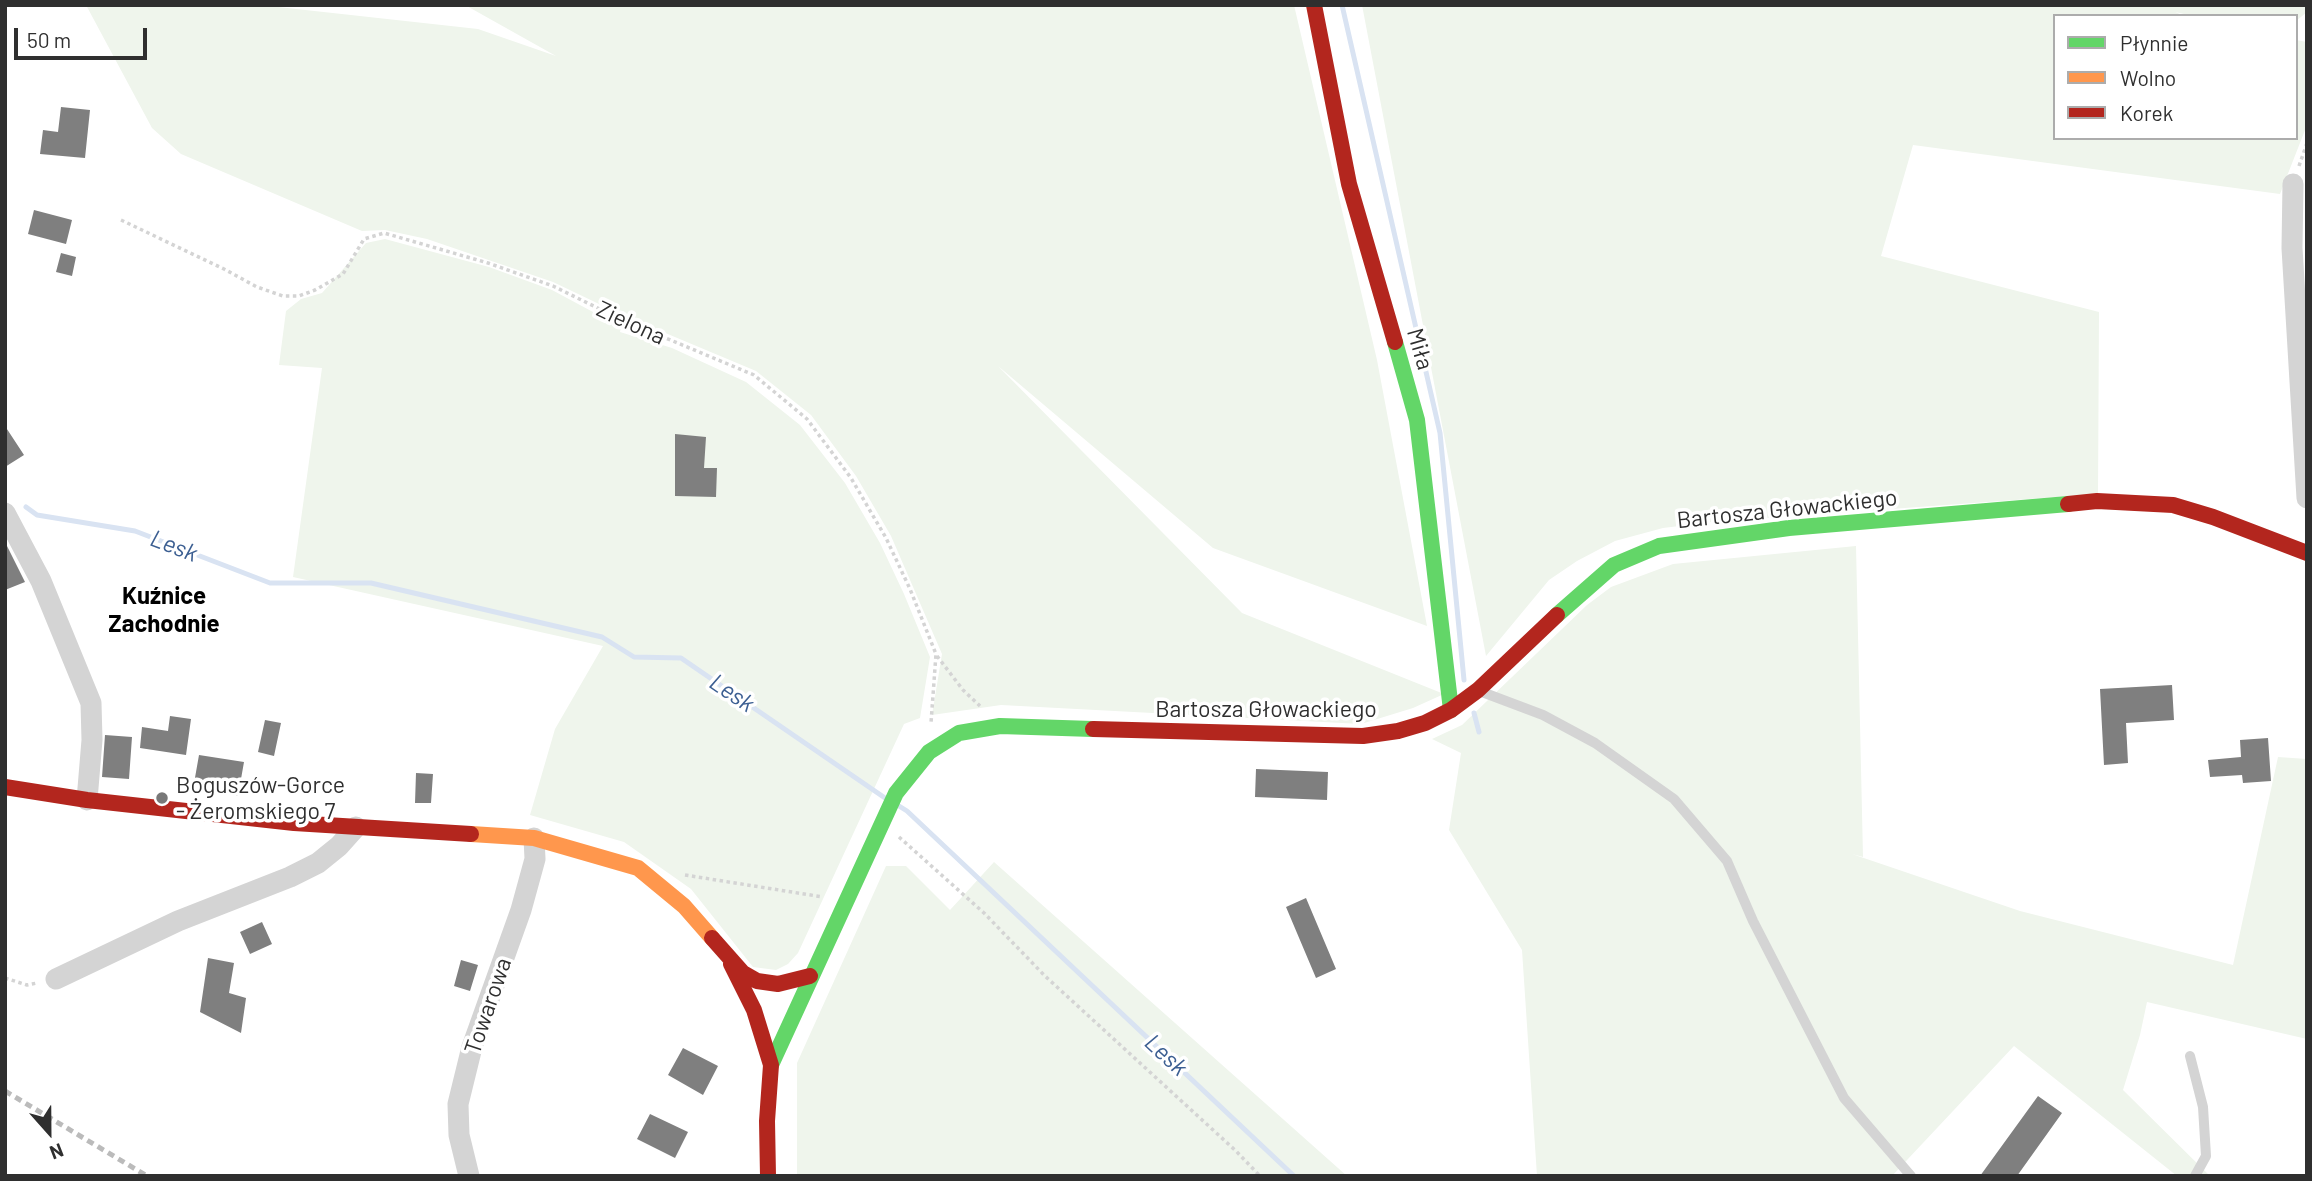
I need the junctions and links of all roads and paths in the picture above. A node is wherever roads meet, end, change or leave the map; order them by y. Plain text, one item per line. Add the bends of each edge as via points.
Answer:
1 (1314, 5) edge
2 (2307, 143) edge
3 (2293, 184) joint
4 (121, 220) dead end
5 (2307, 498) edge
6 (5, 513) edge
7 (2307, 553) edge
8 (936, 654) junction
9 (1478, 690) junction
10 (1451, 710) junction
11 (1000, 726) junction
12 (929, 752) junction
13 (5, 787) edge
14 (87, 800) junction
15 (885, 816) junction
16 (356, 827) junction
17 (534, 838) junction
18 (680, 874) dead end
19 (845, 900) junction
20 (728, 958) junction
21 (810, 976) junction
22 (5, 978) edge
23 (56, 979) joint
24 (2190, 1056) dead end
25 (771, 1065) junction
26 (469, 1176) edge
27 (768, 1176) edge
28 (1260, 1176) edge
29 (1911, 1176) edge
30 (2195, 1176) edge

1 - 10 street, Miła via 1349,184 1417,420
2 - 3 path
3 - 5 street via 2292,248
4 - 8 path, Zielona via 283,296 299,296 343,274 364,239 384,233 553,286 754,375 807,419 851,478 886,538
6 - 14 street via 41,580 91,703
7 - 9 street, Bartosza Głowackiego via 2173,505 2097,501 1789,528 1659,546 1614,565
8 - 11 path via 963,690
8 - 12 path, Zielona
9 - 10 street, Bartosza Głowackiego
9 - 29 lane via 1543,715 1595,743 1674,799 1727,861 1844,1098
10 - 11 street, Bartosza Głowackiego via 1398,731 1363,736
11 - 12 street, Bartosza Głowackiego via 960,733
12 - 15 street, Bartosza Głowackiego via 896,793
13 - 14 street
14 - 16 street
15 - 19 street, Bartosza Głowackiego
15 - 28 path via 1045,976
16 - 17 street
16 - 23 street via 318,863
17 - 20 street via 638,868 684,906
17 - 26 street, Towarowa via 535,859 521,910 472,1047 458,1104 459,1135
18 - 19 path
19 - 21 street, Bartosza Głowackiego
20 - 21 street via 757,981 778,984
20 - 25 street via 754,1010
21 - 25 street, Bartosza Głowackiego
22 - 23 path via 27,985
24 - 30 lane via 2203,1107 2206,1156
25 - 27 street

